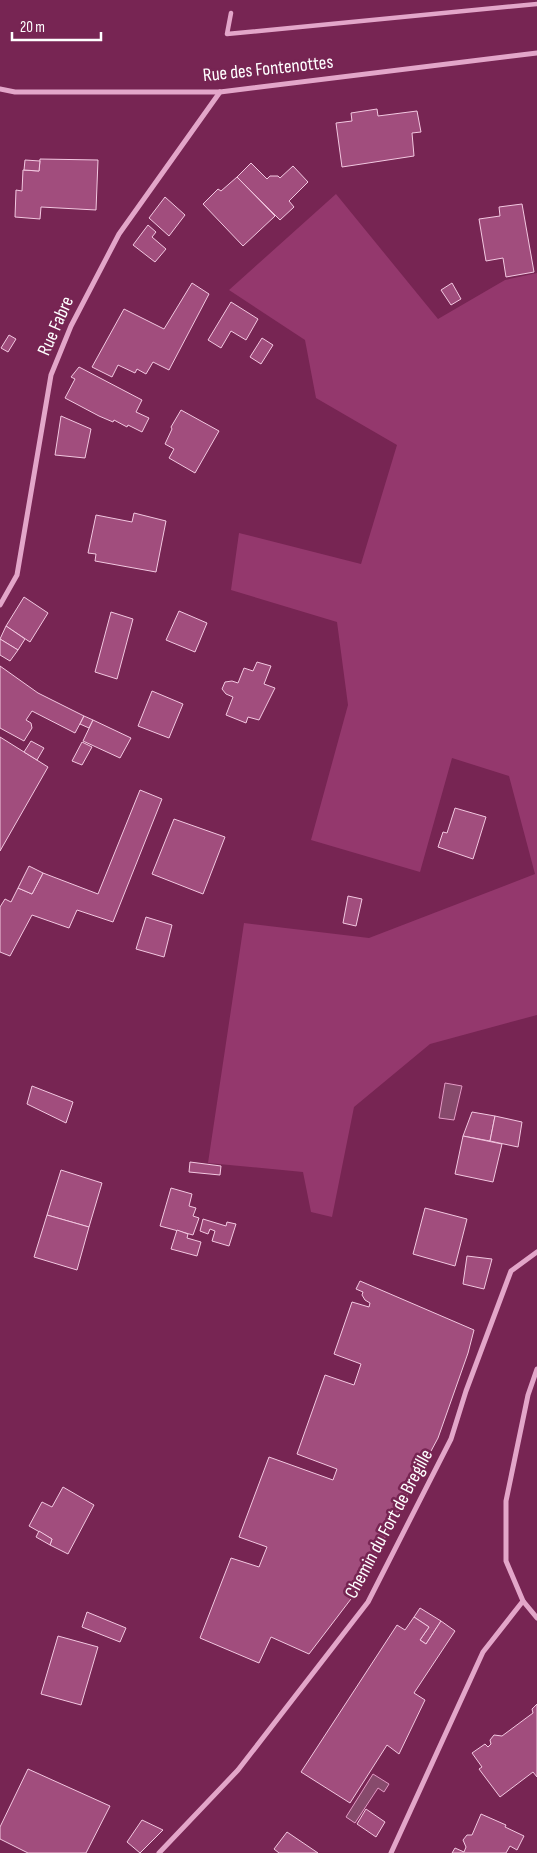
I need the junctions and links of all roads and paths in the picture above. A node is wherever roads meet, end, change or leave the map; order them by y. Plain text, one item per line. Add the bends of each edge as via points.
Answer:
1 (537, 4) edge
2 (231, 13) dead end
3 (537, 53) edge
4 (0, 89) edge
5 (220, 92) junction
6 (0, 605) edge
7 (537, 1252) edge
8 (537, 1369) edge
9 (523, 1601) junction
10 (537, 1618) edge
11 (160, 1853) edge
12 (391, 1853) edge

1 - 2 street via 227,34
3 - 5 street, Rue des Fontenottes
4 - 5 street, Rue des Fontenottes via 15,92
5 - 6 street, Rue Fabre via 119,234 71,326 50,375 17,575
7 - 11 street, Chemin du Fort de Bregille via 511,1271 451,1439 368,1602 238,1770
8 - 9 street via 528,1395 506,1501 506,1561
9 - 10 street
9 - 12 street via 483,1652

